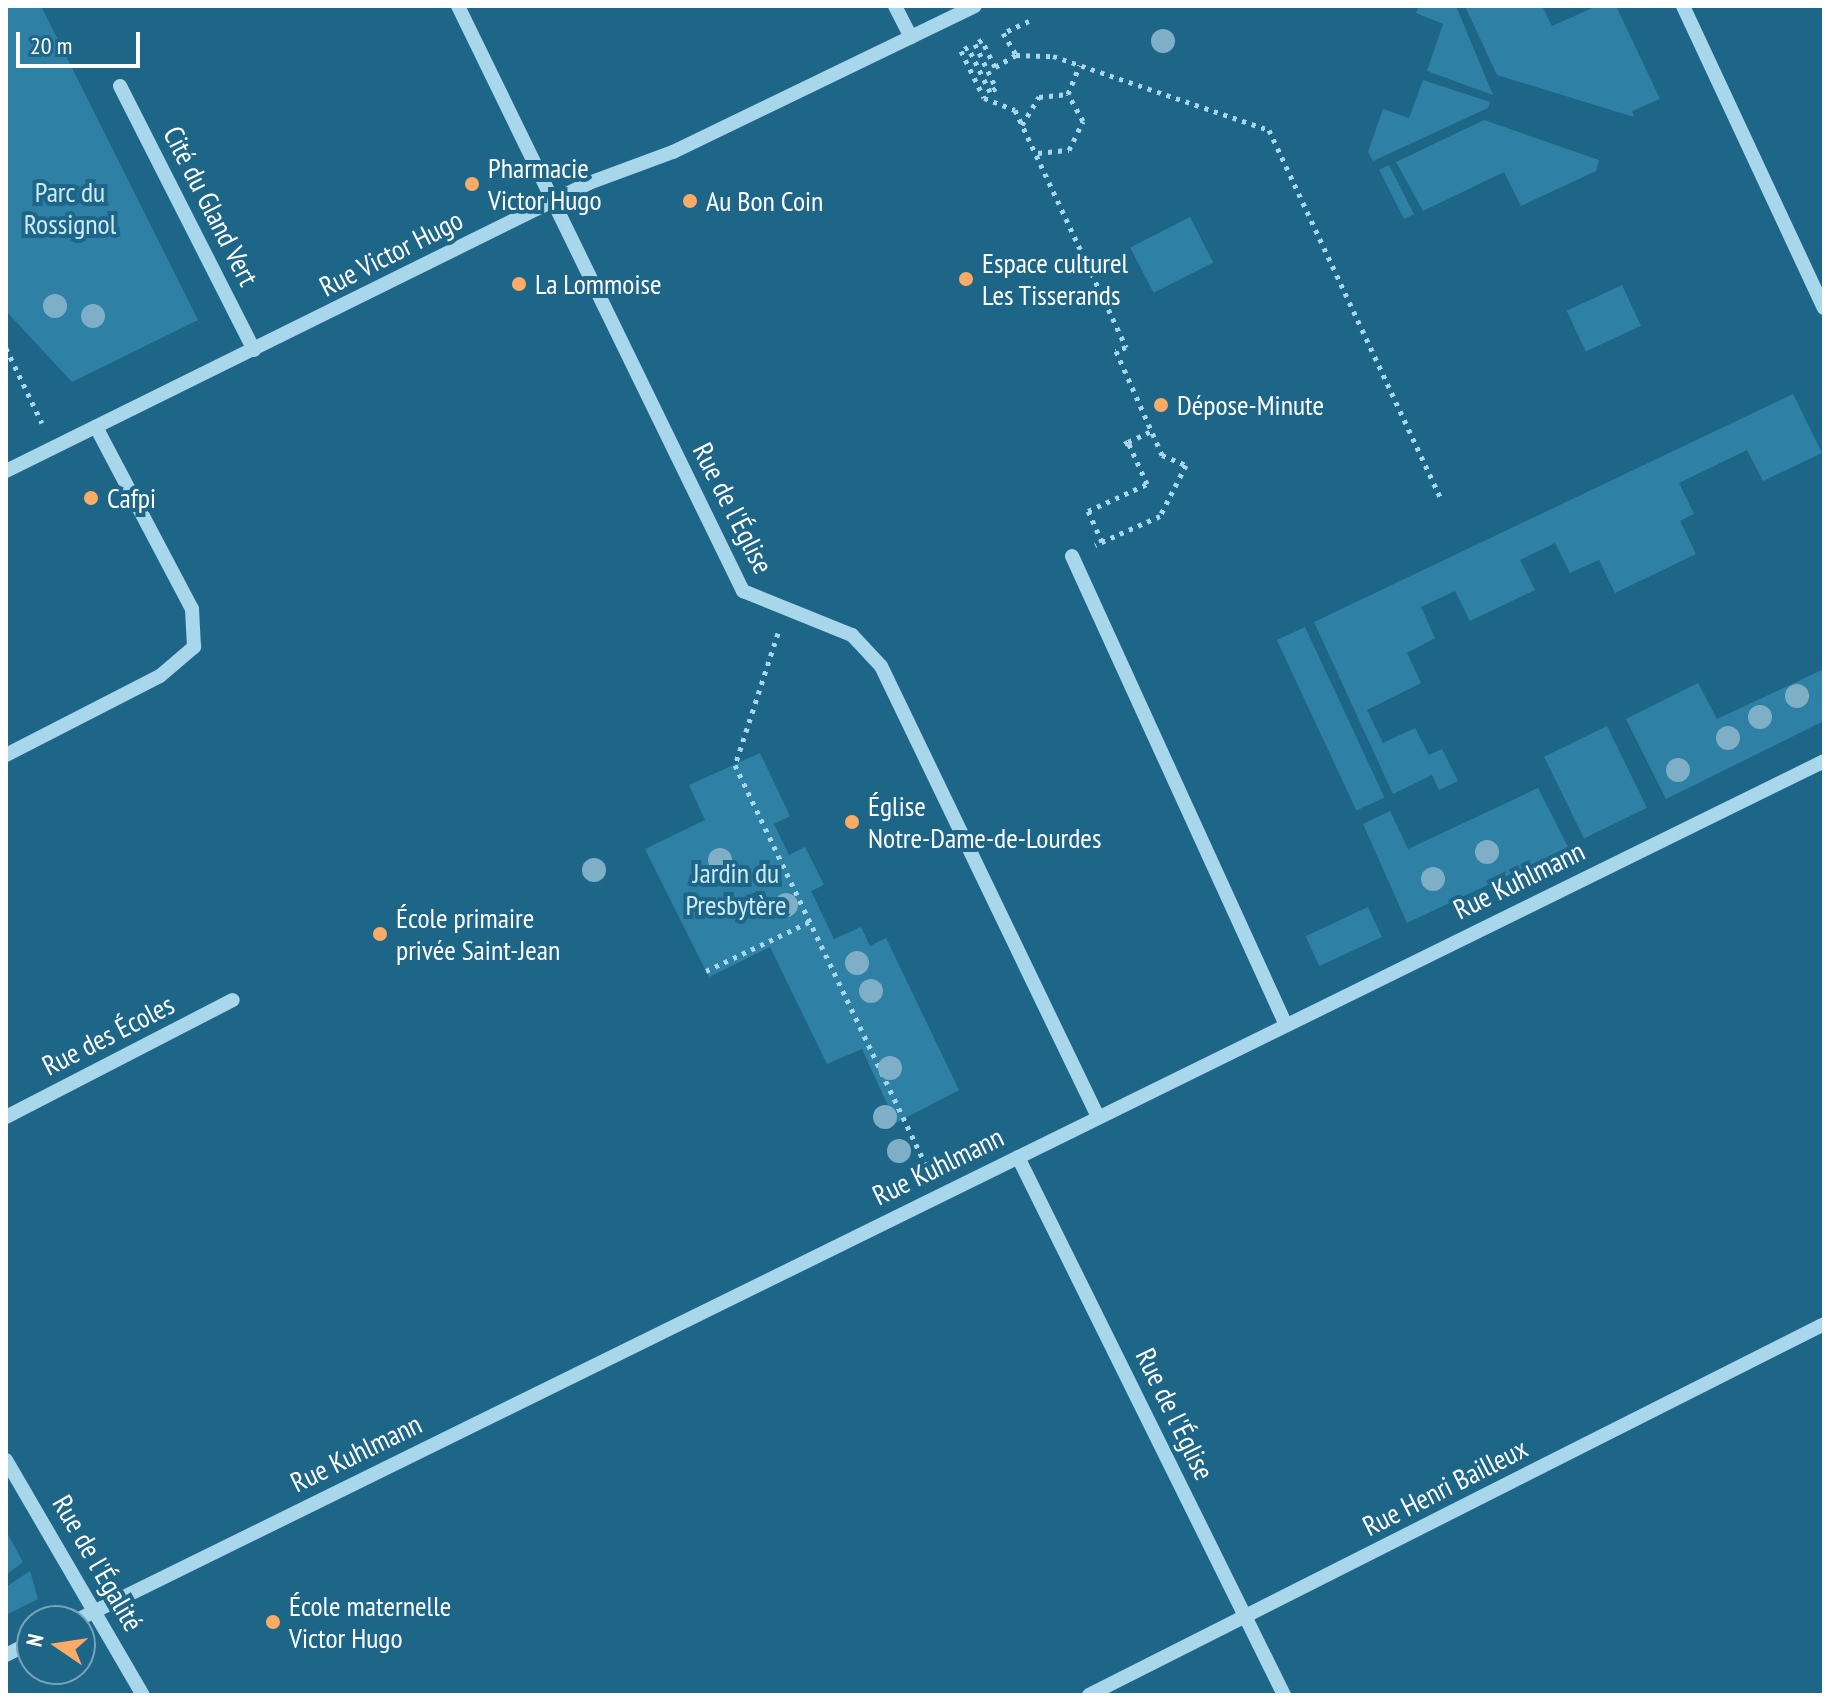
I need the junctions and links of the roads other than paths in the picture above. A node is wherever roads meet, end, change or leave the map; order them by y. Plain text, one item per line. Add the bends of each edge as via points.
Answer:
1 (458, 6) edge
2 (895, 6) edge
3 (975, 6) edge
4 (1683, 6) edge
5 (911, 37) junction
6 (120, 86) dead end
7 (551, 202) junction
8 (1824, 308) edge
9 (254, 350) junction
10 (96, 427) junction
11 (6, 471) edge
12 (1072, 556) road end
13 (6, 755) edge
14 (1824, 761) edge
15 (233, 1000) dead end
16 (1285, 1023) junction
17 (1098, 1116) junction
18 (6, 1117) edge
19 (1018, 1157) junction
20 (1824, 1324) edge
21 (6, 1460) edge
22 (93, 1605) edge
23 (96, 1610) joint
24 (1246, 1616) junction
25 (143, 1695) edge
26 (1089, 1695) edge
27 (1284, 1695) edge

1 - 7 street, Rue de l'Église
2 - 5 street
3 - 5 street, Rue Victor Hugo
4 - 8 street
5 - 7 street, Rue Victor Hugo
6 - 9 street, Cité du Gland Vert
7 - 9 street, Rue Victor Hugo
7 - 17 street, Rue de l'Église via 743,591 785,613 852,635 881,666
9 - 10 street, Rue Victor Hugo
10 - 11 street, Rue Victor Hugo
10 - 13 street via 192,609 194,647 160,676
12 - 16 street
14 - 16 street, Rue Kuhlmann
15 - 18 street, Rue des Écoles
16 - 17 street, Rue Kuhlmann
17 - 19 street, Rue Kuhlmann
19 - 23 street, Rue Kuhlmann
19 - 24 street, Rue de l'Église
20 - 24 street, Rue Henri Bailleux
21 - 22 street, Rue de l'Égalité
23 - 25 street, Rue de l'Égalité
24 - 26 street, Rue Henri Bailleux
24 - 27 street, Rue de l'Église

